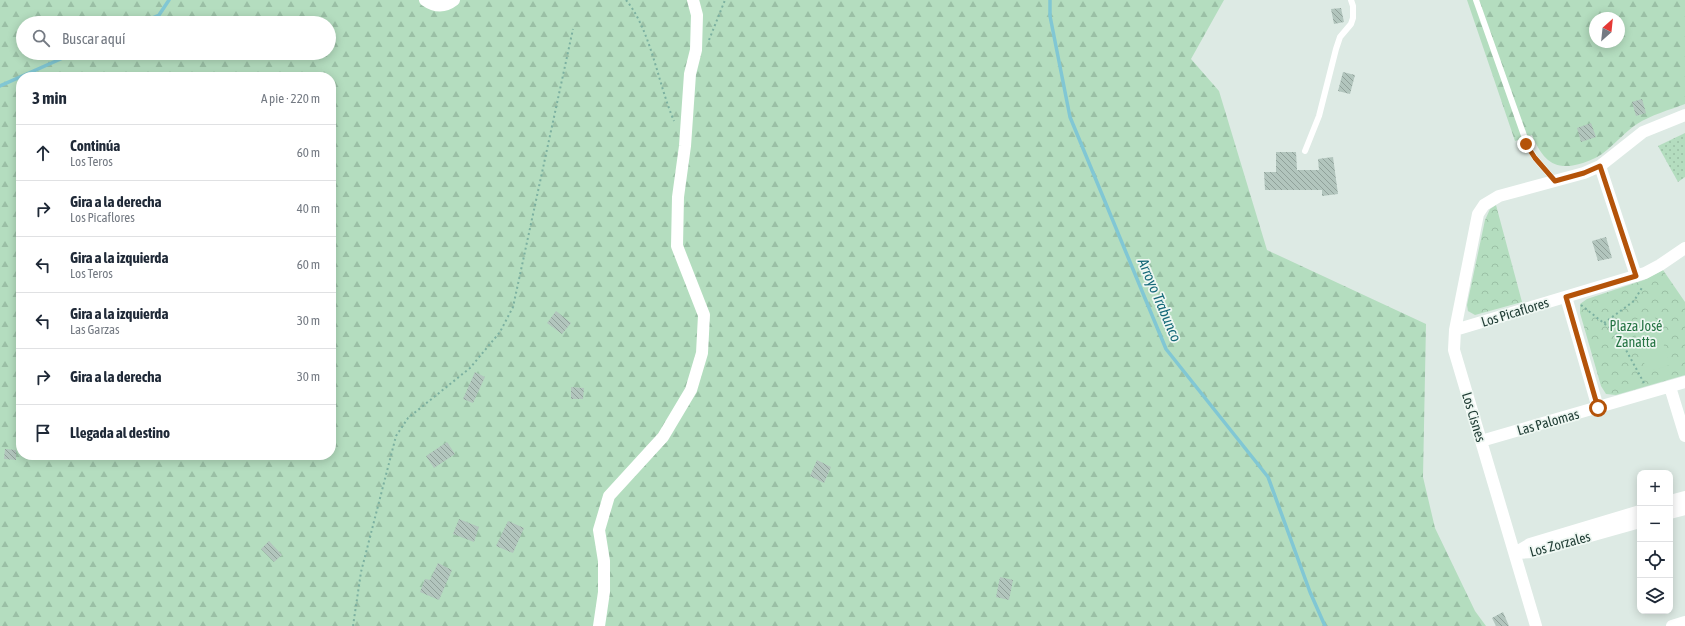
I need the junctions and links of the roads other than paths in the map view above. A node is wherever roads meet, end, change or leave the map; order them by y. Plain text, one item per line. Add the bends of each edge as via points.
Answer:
1 (426, 0) edge
2 (454, 0) edge
3 (693, 0) edge
4 (1351, 0) edge
5 (1476, 0) edge
6 (1685, 115) edge
7 (1306, 151) dead end
8 (1600, 166) junction
9 (1555, 181) junction
10 (1685, 248) edge
11 (1640, 278) junction
12 (1566, 297) junction
13 (1455, 330) junction
14 (1685, 382) edge
15 (1670, 387) junction
16 (1598, 408) junction
17 (1685, 436) edge
18 (1481, 441) junction
19 (1685, 497) edge
20 (1673, 501) edge
21 (1685, 509) edge
22 (1637, 512) edge
23 (1673, 512) edge
24 (1637, 523) edge
25 (1515, 553) junction
26 (1685, 622) edge
27 (599, 626) edge
28 (1536, 626) edge
29 (1672, 626) edge

1 - 2 street via 439,6
3 - 27 street via 697,15 696,50 690,74 685,146 678,197 677,246 704,315 702,353 691,390 663,437 609,496 599,530 604,561 604,592
4 - 7 lane via 1353,18 1336,49 1319,116
5 - 9 lane via 1526,144
6 - 8 street via 1643,132
8 - 9 street
8 - 11 street
9 - 13 street, Los Cisnes via 1499,196 1484,205 1477,218
10 - 11 street, Los Picaflores
11 - 12 street, Los Picaflores
12 - 13 street, Los Picaflores
12 - 16 street
13 - 18 street, Los Cisnes via 1455,356
14 - 15 street, Las Palomas
15 - 16 street, Las Palomas
15 - 17 street
16 - 18 street, Las Palomas
18 - 25 street, Los Cisnes
19 - 20 street
21 - 23 street
22 - 25 street, Los Zorzales via 1530,544
24 - 25 street, Los Zorzales via 1533,552
25 - 28 street, Los Cisnes
26 - 29 street

